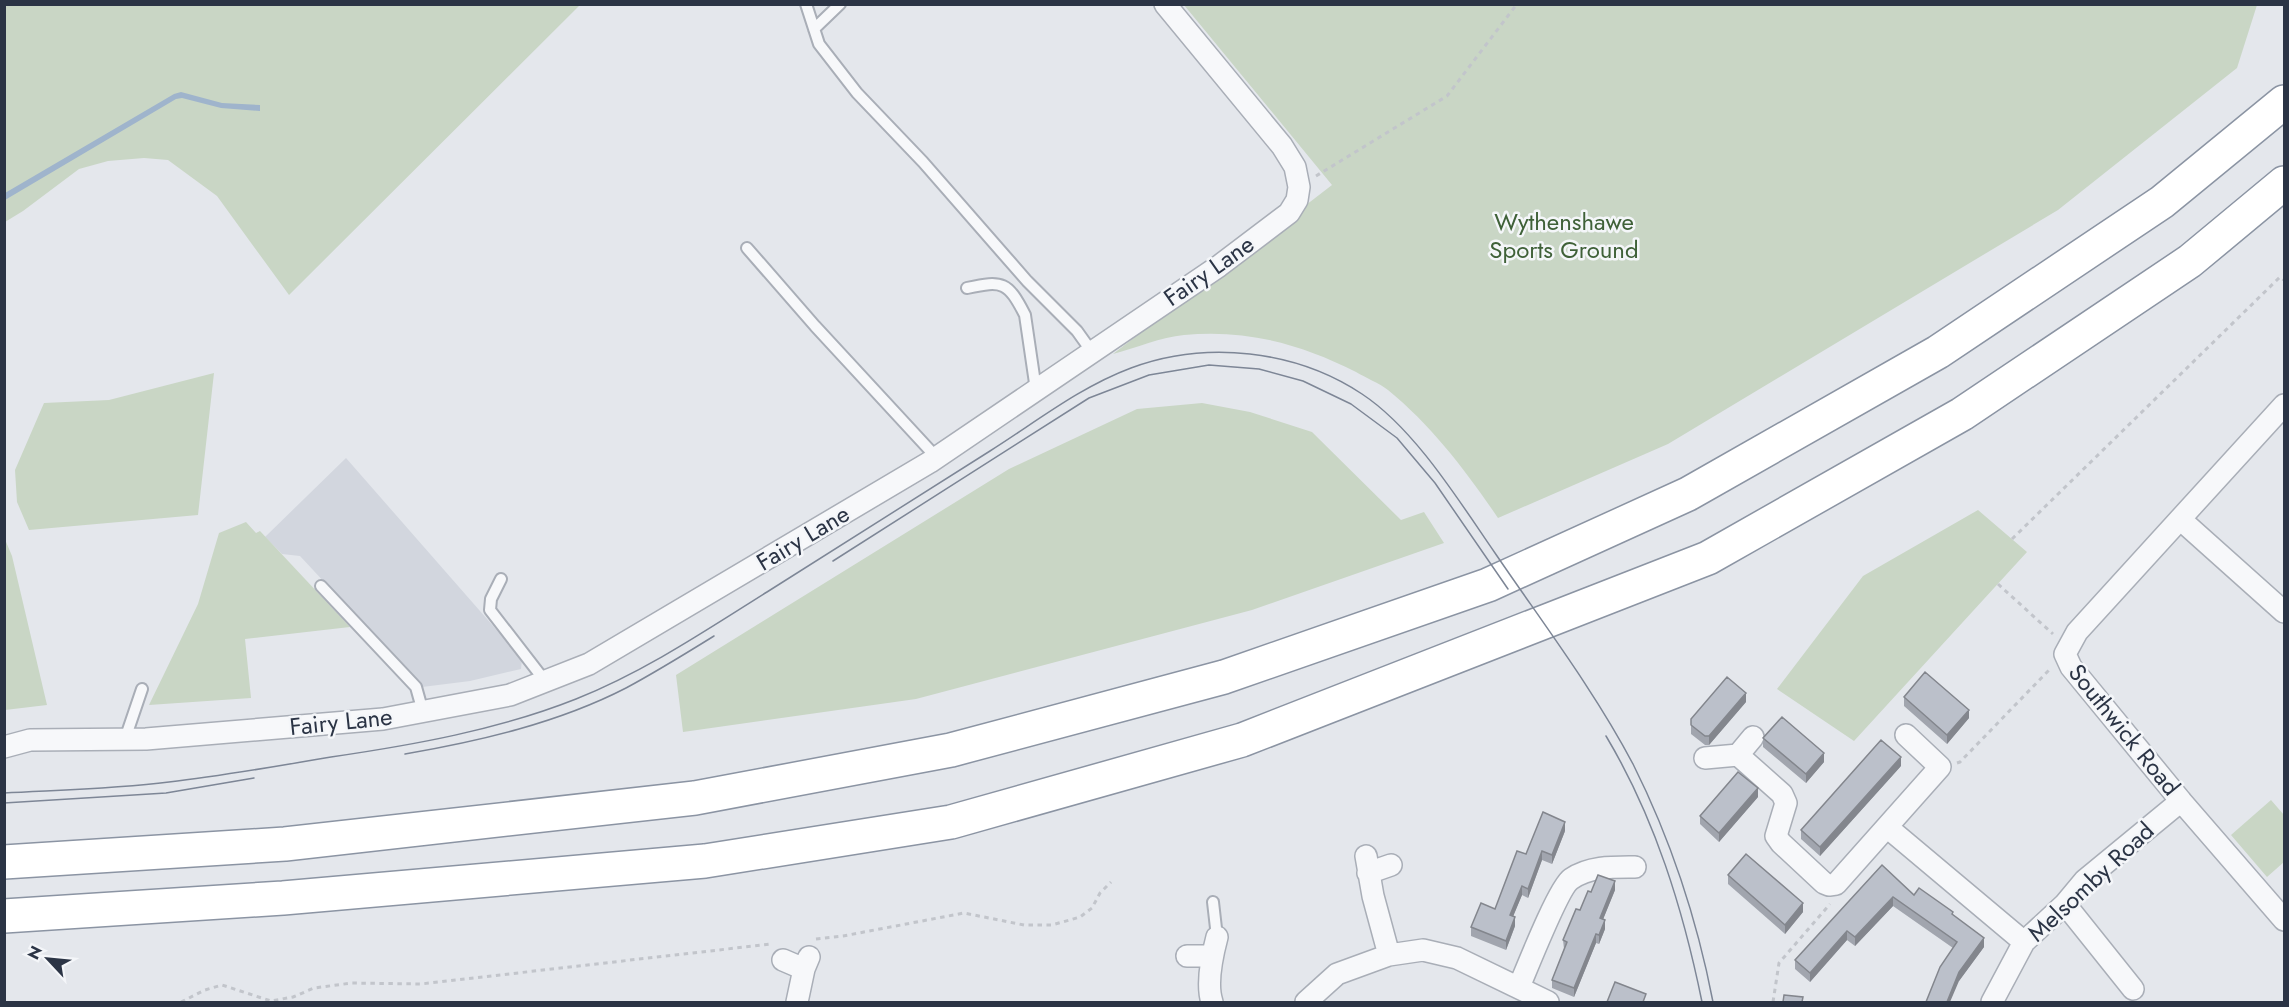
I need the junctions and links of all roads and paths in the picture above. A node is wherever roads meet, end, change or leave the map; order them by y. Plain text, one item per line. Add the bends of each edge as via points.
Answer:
1 (806, 4) edge
2 (840, 4) edge
3 (1165, 4) edge
4 (1517, 4) edge
5 (814, 29) junction
6 (2284, 102) edge
7 (2284, 183) edge
8 (1299, 187) junction
9 (747, 248) dead end
10 (2284, 280) edge
11 (967, 288) dead end
12 (1092, 352) junction
13 (1036, 390) junction
14 (2284, 405) edge
15 (937, 458) junction
16 (2180, 519) junction
17 (2012, 539) dead end
18 (501, 579) dead end
19 (1998, 584) dead end
20 (321, 586) dead end
21 (2284, 612) edge
22 (2067, 650) junction
23 (545, 681) junction
24 (142, 689) dead end
25 (423, 712) junction
26 (1906, 735) dead end
27 (1753, 737) dead end
28 (125, 739) junction
29 (4, 747) edge
30 (1738, 755) junction
31 (1705, 758) dead end
32 (1940, 767) junction
33 (2181, 801) junction
34 (1887, 827) junction
35 (4, 862) edge
36 (1391, 865) dead end
37 (1635, 867) dead end
38 (1111, 882) dead end
39 (1836, 884) junction
40 (1213, 902) dead end
41 (2065, 904) junction
42 (4, 916) edge
43 (2284, 920) edge
44 (2024, 942) junction
45 (1214, 947) junction
46 (780, 952) joint
47 (1389, 955) junction
48 (808, 956) junction
49 (1187, 956) dead end
50 (1519, 987) junction
51 (2133, 989) dead end
52 (181, 1002) edge
53 (797, 1002) edge
54 (1212, 1002) edge
55 (1306, 1002) edge
56 (1548, 1002) edge
57 (1773, 1002) edge
58 (1992, 1002) edge

1 - 5 lane
2 - 5 lane
3 - 8 street via 1282,146 1295,167
4 - 8 path via 1447,96
5 - 12 lane via 819,44 857,93 1077,331
6 - 35 highway via 2162,202 1938,352 1688,494 1488,585 1224,677 951,750 695,798 285,844
7 - 42 highway via 2190,261 1962,414 1708,558 1242,740 951,822 705,861 284,898
8 - 12 street, Fairy Lane via 1289,213
9 - 15 lane
10 - 17 path via 2280,277
11 - 13 lane via 1001,284 1020,305 1025,315
12 - 13 street, Fairy Lane
13 - 15 street, Fairy Lane
14 - 16 street, Southwick Road
15 - 23 street, Fairy Lane via 589,664
16 - 21 street
16 - 22 street, Southwick Road via 2077,632
18 - 23 lane via 490,610
19 - 22 path
20 - 25 lane via 416,687
22 - 32 path via 1960,762
22 - 33 street, Southwick Road via 2071,667
23 - 25 street, Fairy Lane via 510,695
24 - 28 lane
25 - 28 street, Fairy Lane via 383,719
26 - 32 street
27 - 30 street
28 - 29 street, Fairy Lane via 30,740
30 - 31 street
30 - 39 street via 1782,794 1786,803 1776,836 1781,843 1824,883
32 - 34 street
33 - 41 street, Melsomby Road via 2085,880
33 - 43 street, Southwick Road
34 - 39 street
34 - 44 street
36 - 47 street via 1367,864
37 - 50 street via 1587,871 1569,880
38 - 48 path via 1092,908 1080,917 1052,925 1024,925 964,913 843,936
39 - 57 path via 1836,897 1779,963
40 - 45 lane
41 - 44 street, Melsomby Road
41 - 51 street
44 - 58 street, Melsomby Road
45 - 49 street
45 - 54 street via 1209,991
46 - 48 street
46 - 52 path via 421,984 352,983 314,988 271,1001 222,985
47 - 50 street via 1423,950 1457,958
47 - 55 street via 1337,974
48 - 53 street
50 - 56 street

